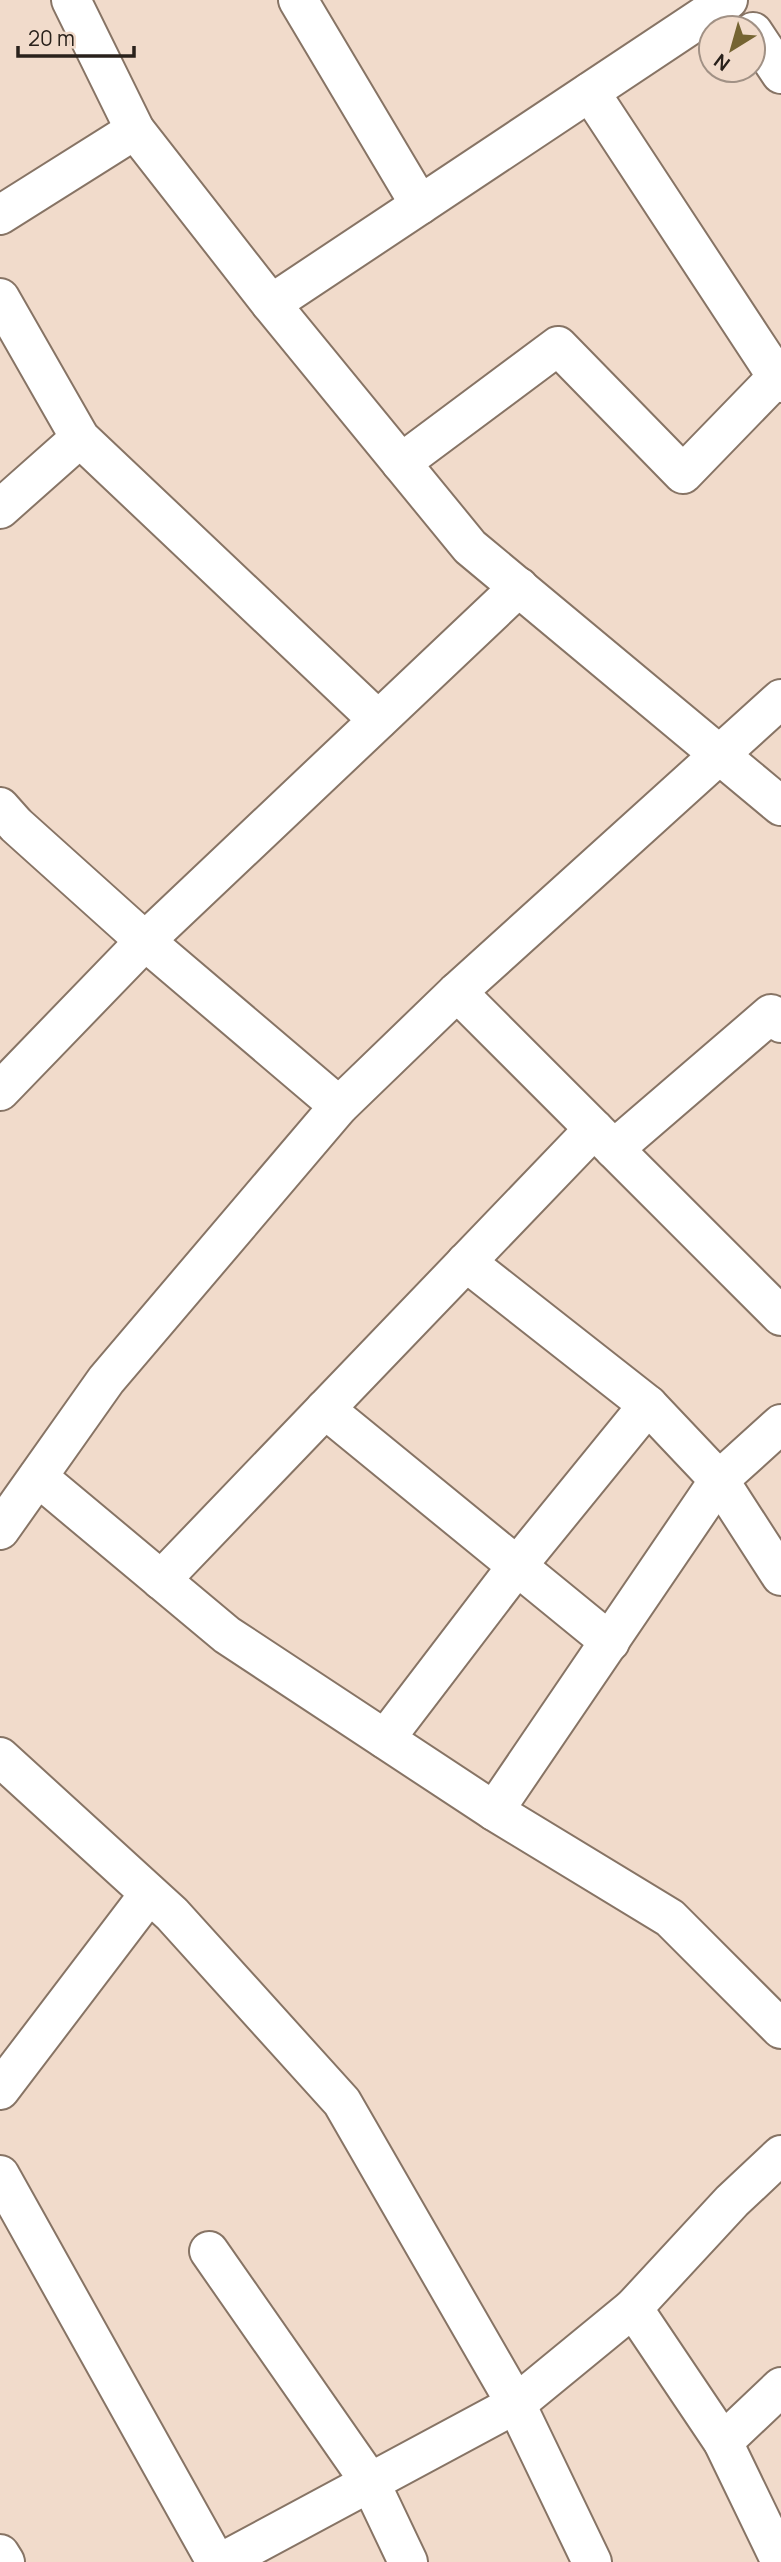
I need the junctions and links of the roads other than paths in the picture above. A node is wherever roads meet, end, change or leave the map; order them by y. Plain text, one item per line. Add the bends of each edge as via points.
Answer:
1 (71, 0) edge
2 (725, 1) edge
3 (309, 4) edge
4 (737, 14) edge
5 (767, 53) edge
6 (781, 74) edge
7 (590, 92) junction
8 (135, 130) junction
9 (420, 205) junction
10 (0, 215) edge
11 (0, 298) edge
12 (271, 304) junction
13 (778, 373) edge
14 (80, 438) junction
15 (401, 463) junction
16 (0, 509) edge
17 (519, 587) junction
18 (781, 699) edge
19 (378, 720) junction
20 (720, 756) junction
21 (781, 806) edge
22 (0, 807) edge
23 (145, 941) junction
24 (457, 992) junction
25 (781, 1023) edge
26 (0, 1091) edge
27 (339, 1107) junction
28 (604, 1139) junction
29 (466, 1262) junction
30 (781, 1316) edge
31 (648, 1405) junction
32 (325, 1409) junction
33 (781, 1424) edge
34 (38, 1477) junction
35 (719, 1480) junction
36 (0, 1530) edge
37 (517, 1566) junction
38 (781, 1576) edge
39 (161, 1580) junction
40 (610, 1642) junction
41 (385, 1739) junction
42 (0, 1757) edge
43 (494, 1811) junction
44 (149, 1894) junction
45 (781, 2029) edge
46 (0, 2090) edge
47 (781, 2155) edge
48 (0, 2175) edge
49 (209, 2251) dead end
50 (633, 2308) junction
51 (781, 2388) edge
52 (516, 2404) junction
53 (723, 2442) junction
54 (370, 2482) junction
55 (0, 2554) edge
56 (5, 2562) edge
57 (219, 2562) edge
58 (408, 2562) edge
59 (592, 2562) edge
60 (781, 2562) edge

1 - 8 street
2 - 4 street
2 - 7 street
3 - 9 street
5 - 6 street
7 - 9 street
7 - 13 street
8 - 10 street
8 - 12 street
9 - 12 street
11 - 14 street
12 - 15 street
13 - 15 street via 682,474 558,346
14 - 16 street
14 - 19 street
15 - 17 street via 470,547
17 - 19 street
17 - 20 street
18 - 20 street
19 - 23 street
20 - 21 street
20 - 24 street
22 - 23 street
23 - 26 street
23 - 27 street
24 - 27 street
24 - 28 street
25 - 28 street via 771,1014
27 - 34 street via 106,1380
28 - 29 street
28 - 30 street
29 - 31 street
29 - 32 street
31 - 35 street
31 - 37 street
32 - 37 street
32 - 39 street
33 - 35 street
34 - 36 street
34 - 39 street
35 - 38 street
35 - 40 street
37 - 40 street
37 - 41 street
39 - 41 street via 227,1634
40 - 43 street
41 - 43 street
42 - 44 street
43 - 45 street via 670,1918
44 - 46 street
44 - 52 street via 342,2102
47 - 50 street
48 - 57 street
49 - 54 street
50 - 52 street
50 - 53 street
51 - 53 street
52 - 54 street
52 - 59 street
53 - 60 street
54 - 57 street
54 - 58 street
55 - 56 street

